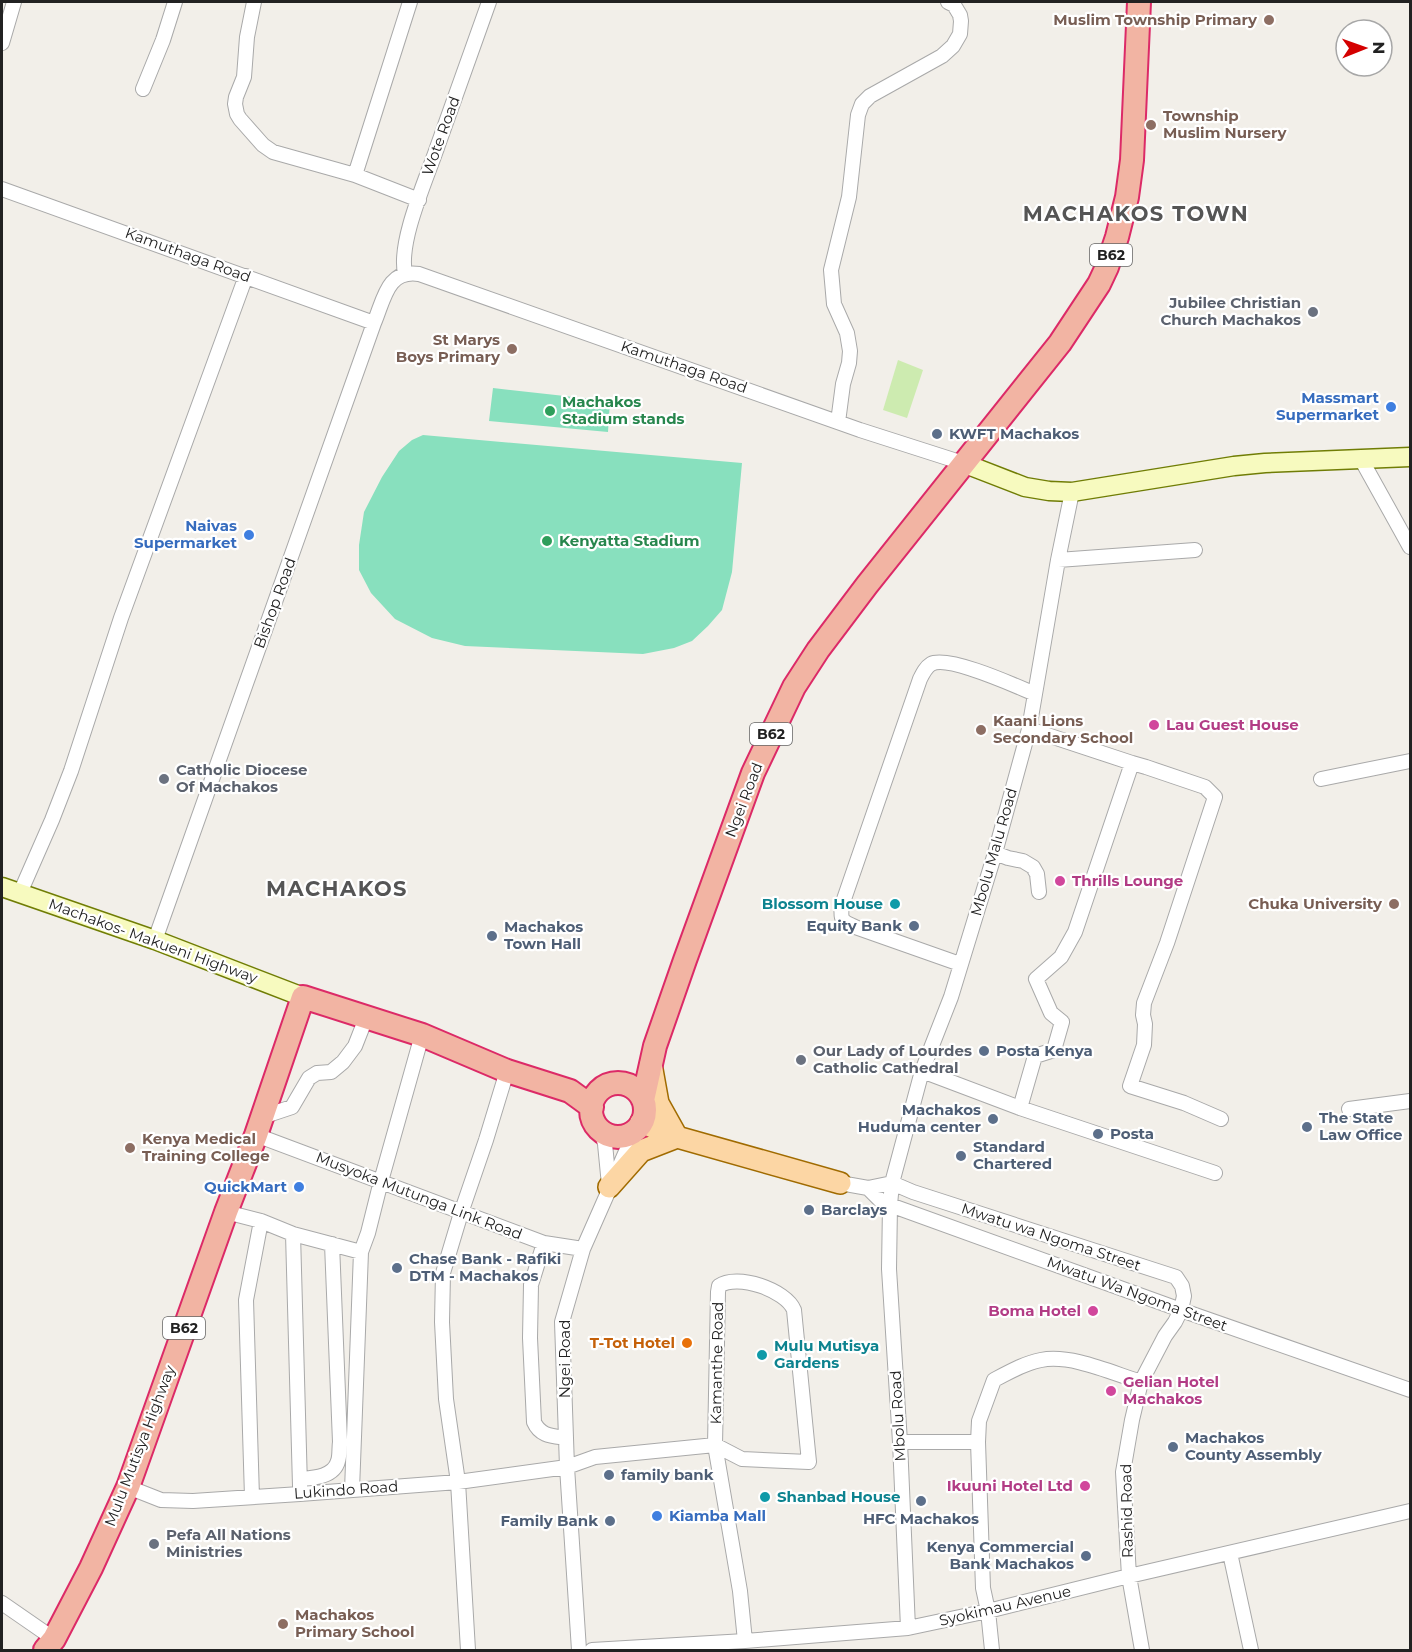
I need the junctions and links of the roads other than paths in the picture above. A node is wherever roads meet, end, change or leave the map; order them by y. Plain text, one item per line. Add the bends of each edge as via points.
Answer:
1 (14, 2) edge
2 (175, 2) edge
3 (254, 2) edge
4 (410, 2) edge
5 (489, 2) edge
6 (948, 2) edge
7 (1139, 2) edge
8 (2, 43) edge
9 (142, 89) dead end
10 (355, 175) junction
11 (2, 189) edge
12 (419, 200) junction
13 (405, 273) junction
14 (246, 276) junction
15 (374, 322) junction
16 (838, 422) junction
17 (1410, 457) edge
18 (1361, 459) junction
19 (963, 463) junction
20 (1072, 492) junction
21 (1410, 547) edge
22 (1195, 550) dead end
23 (1058, 561) junction
24 (1035, 694) junction
25 (1029, 729) junction
26 (1410, 761) edge
27 (1132, 763) junction
28 (1321, 780) dead end
29 (995, 853) junction
30 (2, 887) edge
31 (1039, 892) dead end
32 (20, 893) junction
33 (155, 940) junction
34 (960, 964) junction
35 (303, 997) junction
36 (366, 1018) junction
37 (422, 1035) junction
38 (653, 1055) junction
39 (507, 1071) junction
40 (922, 1071) junction
41 (600, 1094) junction
42 (643, 1100) junction
43 (1410, 1101) edge
44 (1020, 1108) junction
45 (1349, 1109) dead end
46 (1221, 1119) dead end
47 (259, 1126) junction
48 (638, 1127) junction
49 (601, 1131) junction
50 (677, 1137) junction
51 (1215, 1173) dead end
52 (381, 1181) junction
53 (840, 1182) joint
54 (892, 1183) junction
55 (609, 1187) junction
56 (868, 1188) junction
57 (890, 1205) junction
58 (226, 1212) junction
59 (461, 1213) junction
60 (261, 1221) junction
61 (293, 1234) junction
62 (544, 1243) junction
63 (332, 1244) junction
64 (583, 1249) junction
65 (361, 1252) junction
66 (1181, 1310) junction
67 (1141, 1382) junction
68 (1410, 1390) edge
69 (566, 1438) junction
70 (900, 1442) junction
71 (978, 1442) junction
72 (715, 1445) junction
73 (567, 1467) junction
74 (301, 1479) junction
75 (458, 1482) junction
76 (128, 1487) junction
77 (352, 1490) junction
78 (300, 1494) junction
79 (252, 1497) junction
80 (1410, 1511) edge
81 (1230, 1553) junction
82 (1129, 1576) junction
83 (2, 1603) edge
84 (988, 1611) junction
85 (908, 1628) junction
86 (745, 1641) junction
87 (50, 1645) edge
88 (468, 1650) edge
89 (579, 1650) edge
90 (592, 1650) edge
91 (992, 1650) edge
92 (1142, 1650) edge
93 (1251, 1650) edge

1 - 8 street
2 - 9 street
3 - 10 street via 244,77 236,97 237,114 262,145 273,152
4 - 10 street
5 - 12 street, Wote Road
6 - 16 street via 954,5 961,21 960,34 949,51 870,96 858,115 849,197 831,270 834,304 850,351
7 - 19 highway, B62 via 1132,160 1118,237 1107,267 1060,343
10 - 12 street
11 - 14 street, Kamuthaga Road
12 - 13 street, Wote Road via 405,244
13 - 15 street, Bishop Road via 393,280
13 - 16 street, Kamuthaga Road via 419,274
14 - 15 street, Kamuthaga Road
14 - 32 street via 121,618 71,771
15 - 33 street, Bishop Road
16 - 19 street, Kamuthaga Road
17 - 18 main road
18 - 20 main road via 1265,462
18 - 21 street
19 - 20 main road via 1025,487
19 - 38 highway, Ngei Road / B62 via 818,650 794,687 753,773
20 - 23 street, Mbolu Malu Road
22 - 23 street
23 - 24 street, Mbolu Malu Road
24 - 25 street, Mbolu Malu Road
24 - 34 street via 948,662 932,663 926,668 842,905 844,922
25 - 27 street
25 - 29 street, Mbolu Malu Road
26 - 28 street
27 - 44 street via 1075,932 1061,957 1036,979 1051,1013 1062,1022 1054,1050 1035,1056
27 - 46 street via 1205,787 1215,797 1144,1003 1144,1045 1130,1086
29 - 31 street via 1033,867
29 - 34 street, Mbolu Malu Road
30 - 32 main road, Machakos- Makueni Highway
32 - 33 main road, Machakos- Makueni Highway
33 - 35 main road, Machakos- Makueni Highway
34 - 40 street, Mbolu Malu Road
35 - 36 highway
35 - 47 highway, Mulu Mutisya Highway / B62
36 - 37 highway
36 - 47 street via 355,1046 343,1062 331,1072 309,1078 292,1107
37 - 39 highway
37 - 52 street
38 - 41 highway, B62
38 - 42 highway, B62
38 - 50 main road via 658,1103
39 - 41 highway via 570,1091
39 - 59 street
40 - 44 street
40 - 54 street, Mbolu Malu Road
41 - 42 highway via 616,1084 625,1085
41 - 49 highway via 592,1116
42 - 48 highway, B62 via 644,1115
43 - 45 street
44 - 51 street
47 - 52 street, Musyoka Mutunga Link Road
47 - 58 highway, Mulu Mutisya Highway / B62
48 - 49 highway via 625,1137
48 - 50 main road
48 - 55 street, Ngei Road
49 - 55 street, Ngei Road
50 - 53 main road
50 - 55 main road via 641,1151
52 - 59 street, Musyoka Mutunga Link Road
52 - 65 street
53 - 56 street
54 - 56 street
54 - 57 street, Mbolu Malu Road
54 - 66 street, Mwatu wa Ngoma Street via 1176,1277 1184,1296
55 - 64 street, Ngei Road
56 - 57 street, Mwatu Wa Ngoma Street
57 - 66 street, Mwatu Wa Ngoma Street
57 - 70 street, Mbolu Road via 889,1269
58 - 60 street
58 - 76 highway, Mulu Mutisya Highway / B62
59 - 62 street, Musyoka Mutunga Link Road
59 - 75 street via 443,1273 442,1322 446,1399
60 - 61 street
60 - 79 street via 246,1300
61 - 63 street
61 - 74 street
62 - 64 street, Musyoka Mutunga Link Road
62 - 69 street via 531,1285 534,1422 542,1433
63 - 65 street
63 - 74 street via 338,1464 330,1472
64 - 69 street, Ngei Road via 561,1322
65 - 77 street
66 - 67 street, Rashid Road
66 - 68 street, Mwatu Wa Ngoma Street
67 - 71 street via 1070,1361 1034,1361 994,1380 979,1421
67 - 82 street, Rashid Road via 1123,1472
69 - 73 street, Ngei Road
70 - 71 street
70 - 85 street, Mbolu Road
71 - 84 street via 983,1588
72 - 72 street, Kamanthe Road via 719,1286 729,1281 759,1285 786,1298 794,1310 809,1462 742,1459
72 - 73 street via 595,1457
72 - 86 street, Kamanthe Road
73 - 75 street, Lukindo Road
73 - 89 street, Ngei Road
74 - 78 street
75 - 77 street, Lukindo Road
75 - 88 street
76 - 79 street, Lukindo Road via 161,1500
76 - 87 highway, Mulu Mutisya Highway / B62
77 - 78 street, Lukindo Road
78 - 79 street, Lukindo Road
80 - 81 street, Syokimau Avenue
81 - 82 street, Syokimau Avenue
81 - 93 street
82 - 84 street, Syokimau Avenue
82 - 92 street, Rashid Road
83 - 87 street
84 - 85 street, Syokimau Avenue
84 - 91 street
85 - 86 street, Syokimau Avenue
86 - 90 street, Syokimau Avenue

